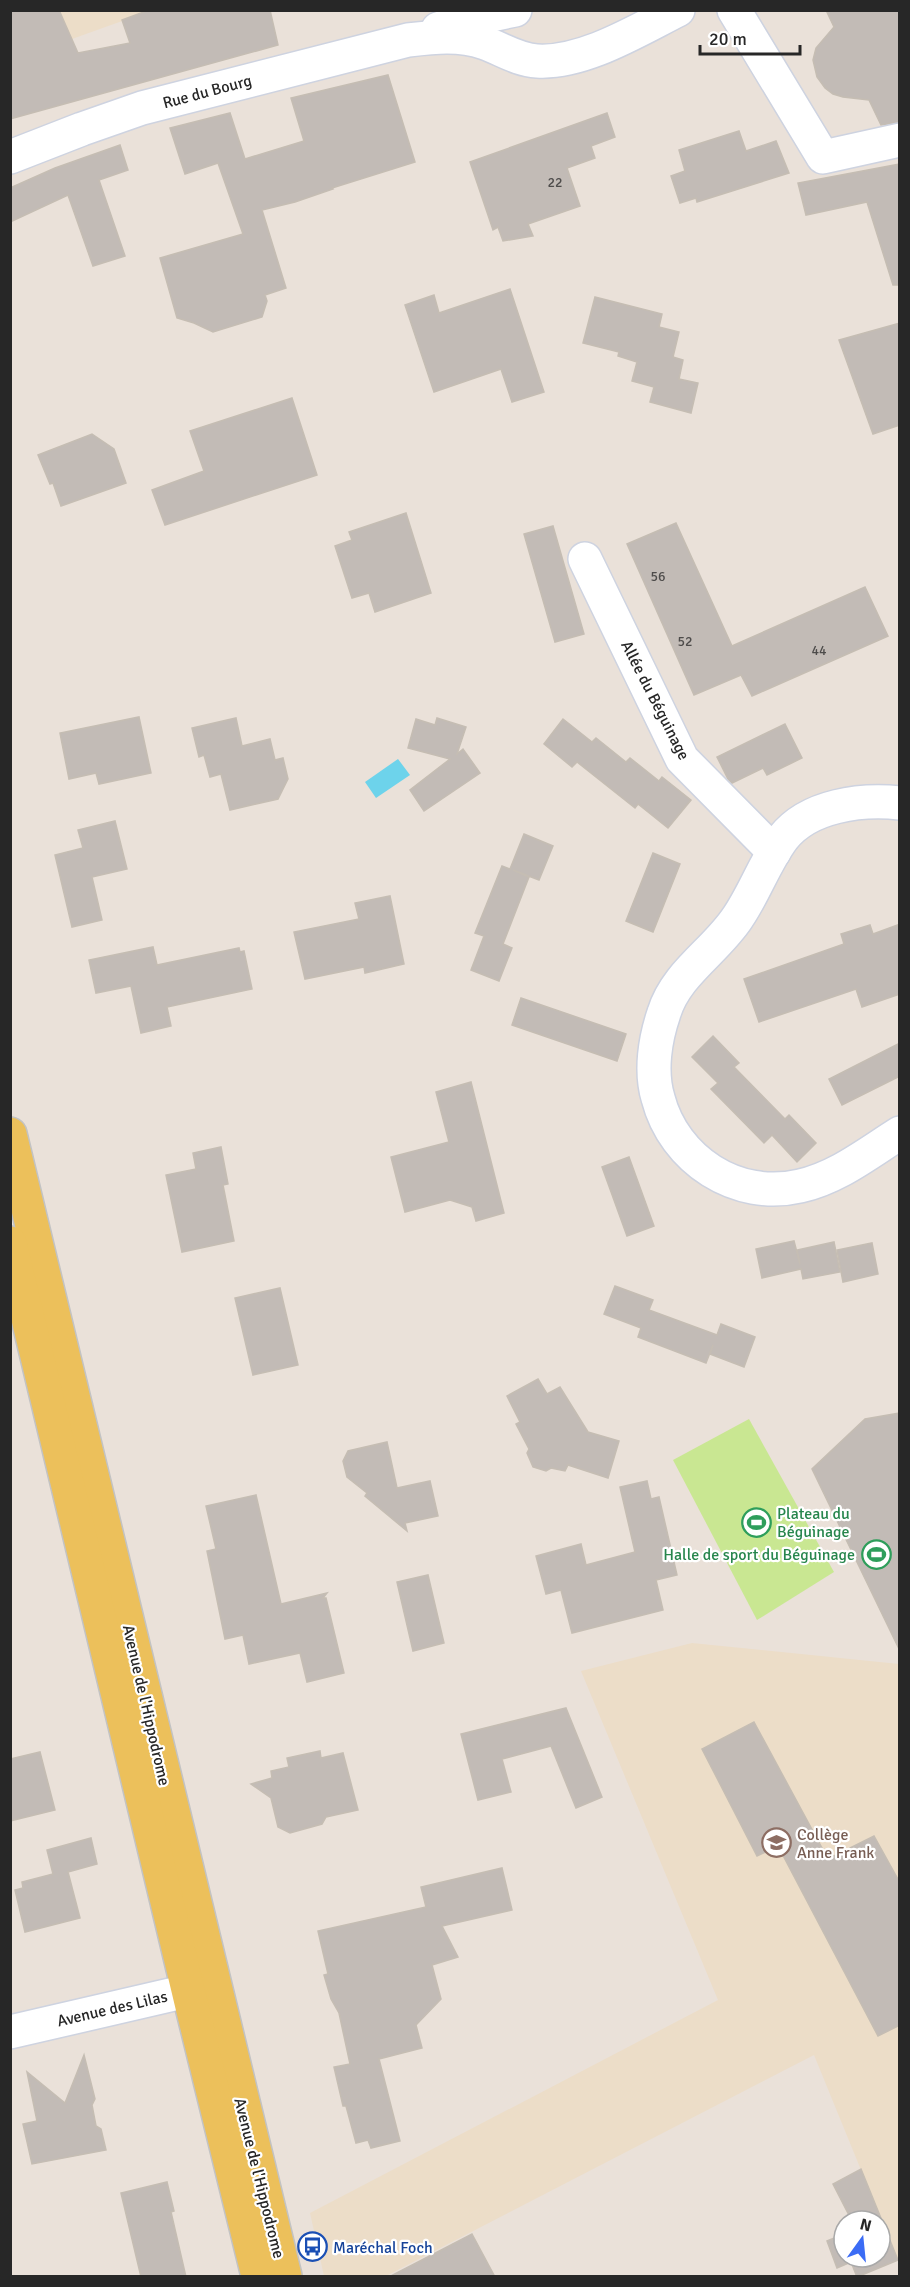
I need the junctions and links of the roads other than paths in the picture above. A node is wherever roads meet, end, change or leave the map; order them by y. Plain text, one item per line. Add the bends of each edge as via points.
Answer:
1 (515, 10) edge
2 (678, 10) edge
3 (734, 10) edge
4 (408, 40) junction
5 (900, 140) edge
6 (10, 157) edge
7 (585, 559) dead end
8 (900, 803) edge
9 (774, 852) junction
10 (900, 1133) edge
11 (10, 1134) edge
12 (10, 1243) edge
13 (200, 1988) junction
14 (10, 2032) edge
15 (258, 2277) edge
16 (285, 2277) edge

1 - 4 street, Rue du Bourg via 462,21
2 - 4 street, Rue du Bourg via 590,51 549,61 519,58 474,40
3 - 5 street via 823,158
4 - 6 street, Rue du Bourg via 142,108
7 - 9 street, Allée du Béguinage via 682,759
8 - 9 street via 861,801 819,812 785,836
9 - 10 street via 728,933 683,978 664,1010 655,1056 655,1080 666,1120 693,1158 709,1171 727,1181 773,1190 820,1180
11 - 13 main road, Avenue de l'Hippodrome
12 - 13 main road, Avenue de l'Hippodrome
13 - 14 street, Avenue des Lilas
13 - 15 main road, Avenue de l'Hippodrome
13 - 16 main road, Avenue de l'Hippodrome

